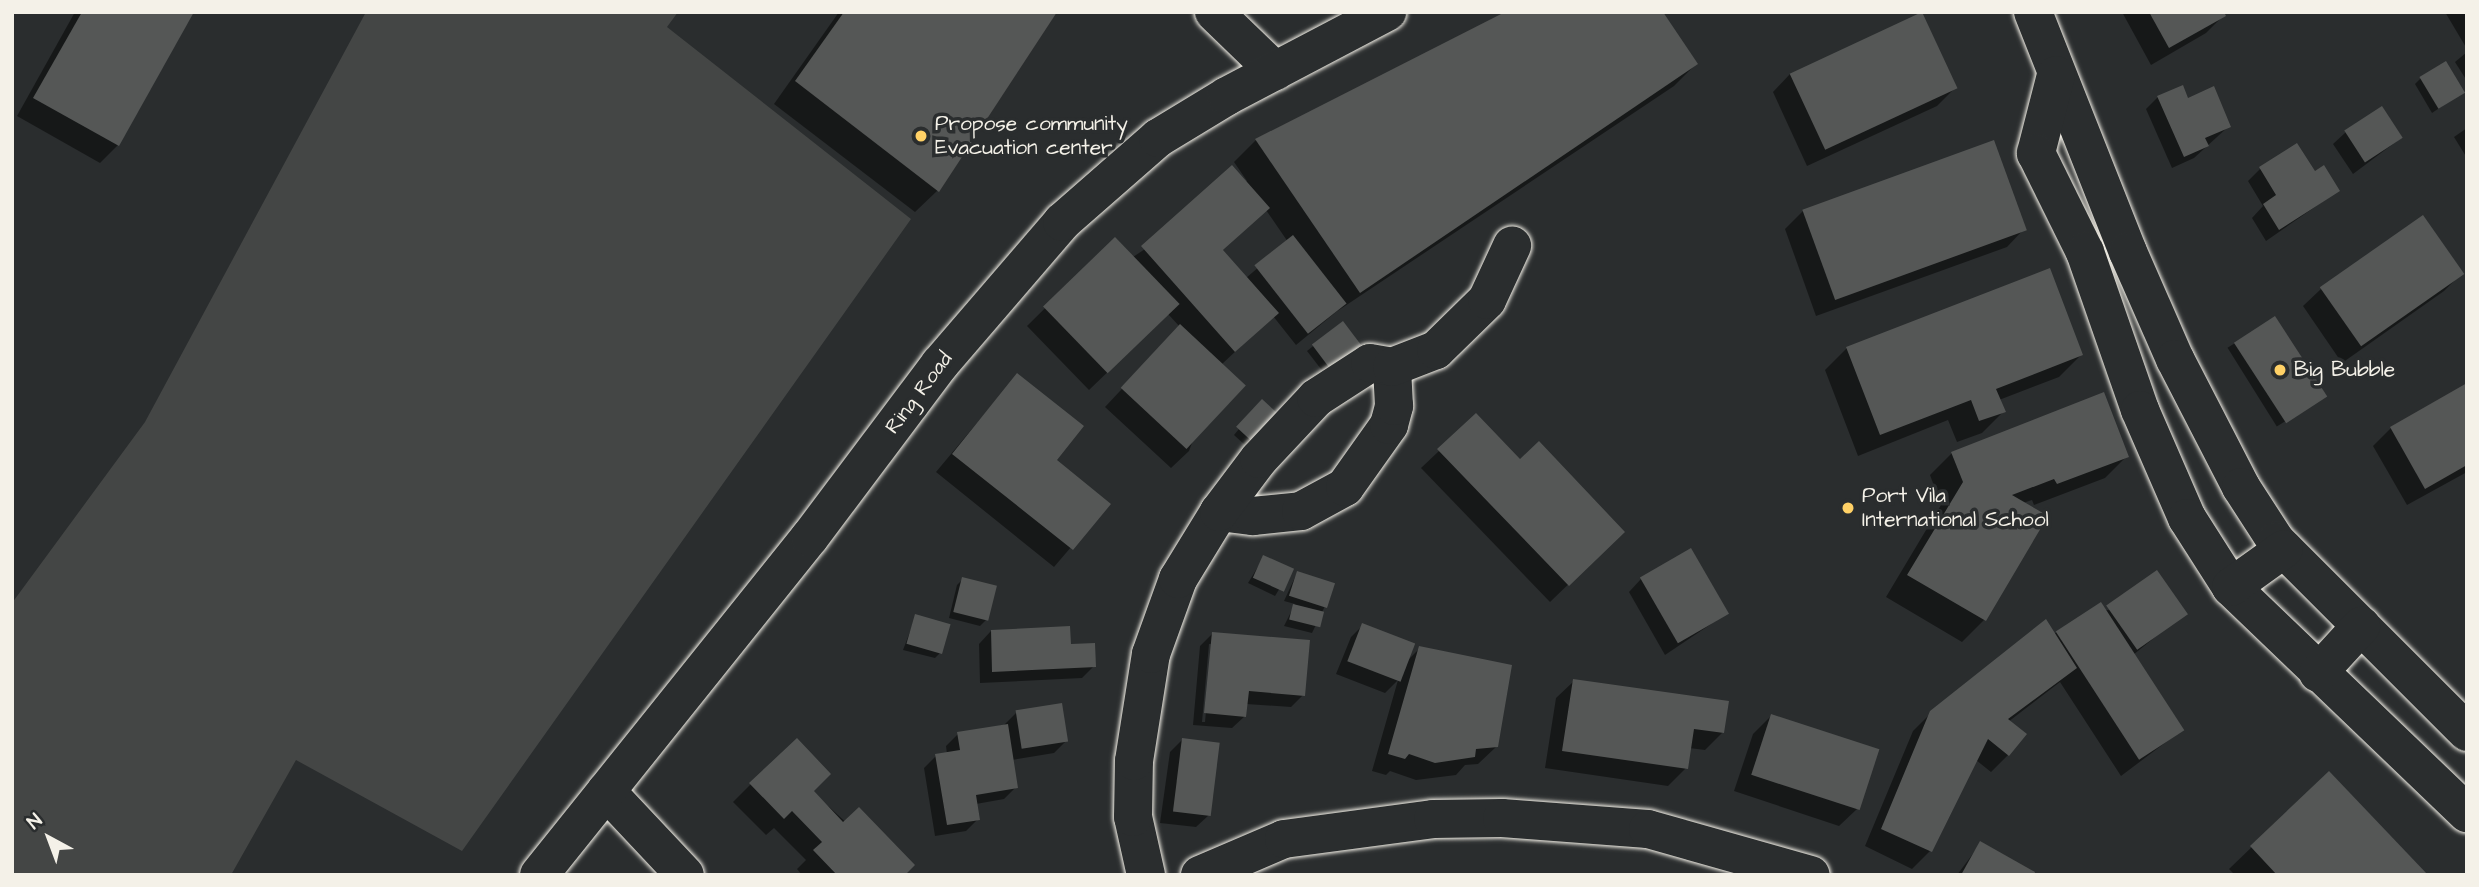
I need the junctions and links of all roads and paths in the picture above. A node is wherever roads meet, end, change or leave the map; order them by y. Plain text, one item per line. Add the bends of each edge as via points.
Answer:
1 (1214, 12) edge
2 (1387, 12) edge
3 (2033, 12) edge
4 (1275, 71) junction
5 (2056, 75) junction
6 (1512, 246) dead end
7 (1392, 367) junction
8 (2207, 421) junction
9 (2155, 445) junction
10 (1219, 512) junction
11 (2284, 549) junction
12 (2231, 587) junction
13 (2361, 626) junction
14 (2318, 673) junction
15 (2431, 696) junction
16 (2467, 732) edge
17 (2406, 755) junction
18 (606, 791) junction
19 (2467, 813) edge
20 (539, 875) edge
21 (685, 875) edge
22 (1146, 875) edge
23 (1200, 875) edge
24 (1811, 875) edge

1 - 4 street
2 - 4 street, Ring Road
3 - 5 street
4 - 18 street, Ring Road via 1158,138 1052,232 940,364 810,537
5 - 8 street via 2134,264
5 - 9 street via 2036,153 2085,252
6 - 7 street via 1487,300 1436,350
7 - 10 street via 1370,363 1316,398 1259,459
7 - 10 street via 1390,425 1345,486 1301,511 1254,516
8 - 9 street
8 - 11 street via 2241,487
9 - 12 street via 2187,518
10 - 22 street via 1178,579 1151,654 1134,761 1133,817
11 - 12 street
11 - 13 street
12 - 14 street
13 - 14 street
13 - 15 street
14 - 17 street
15 - 16 street
15 - 17 street
17 - 19 street
18 - 20 street, Ring Road
18 - 21 street
23 - 24 street via 1284,839 1433,819 1502,818 1648,829

